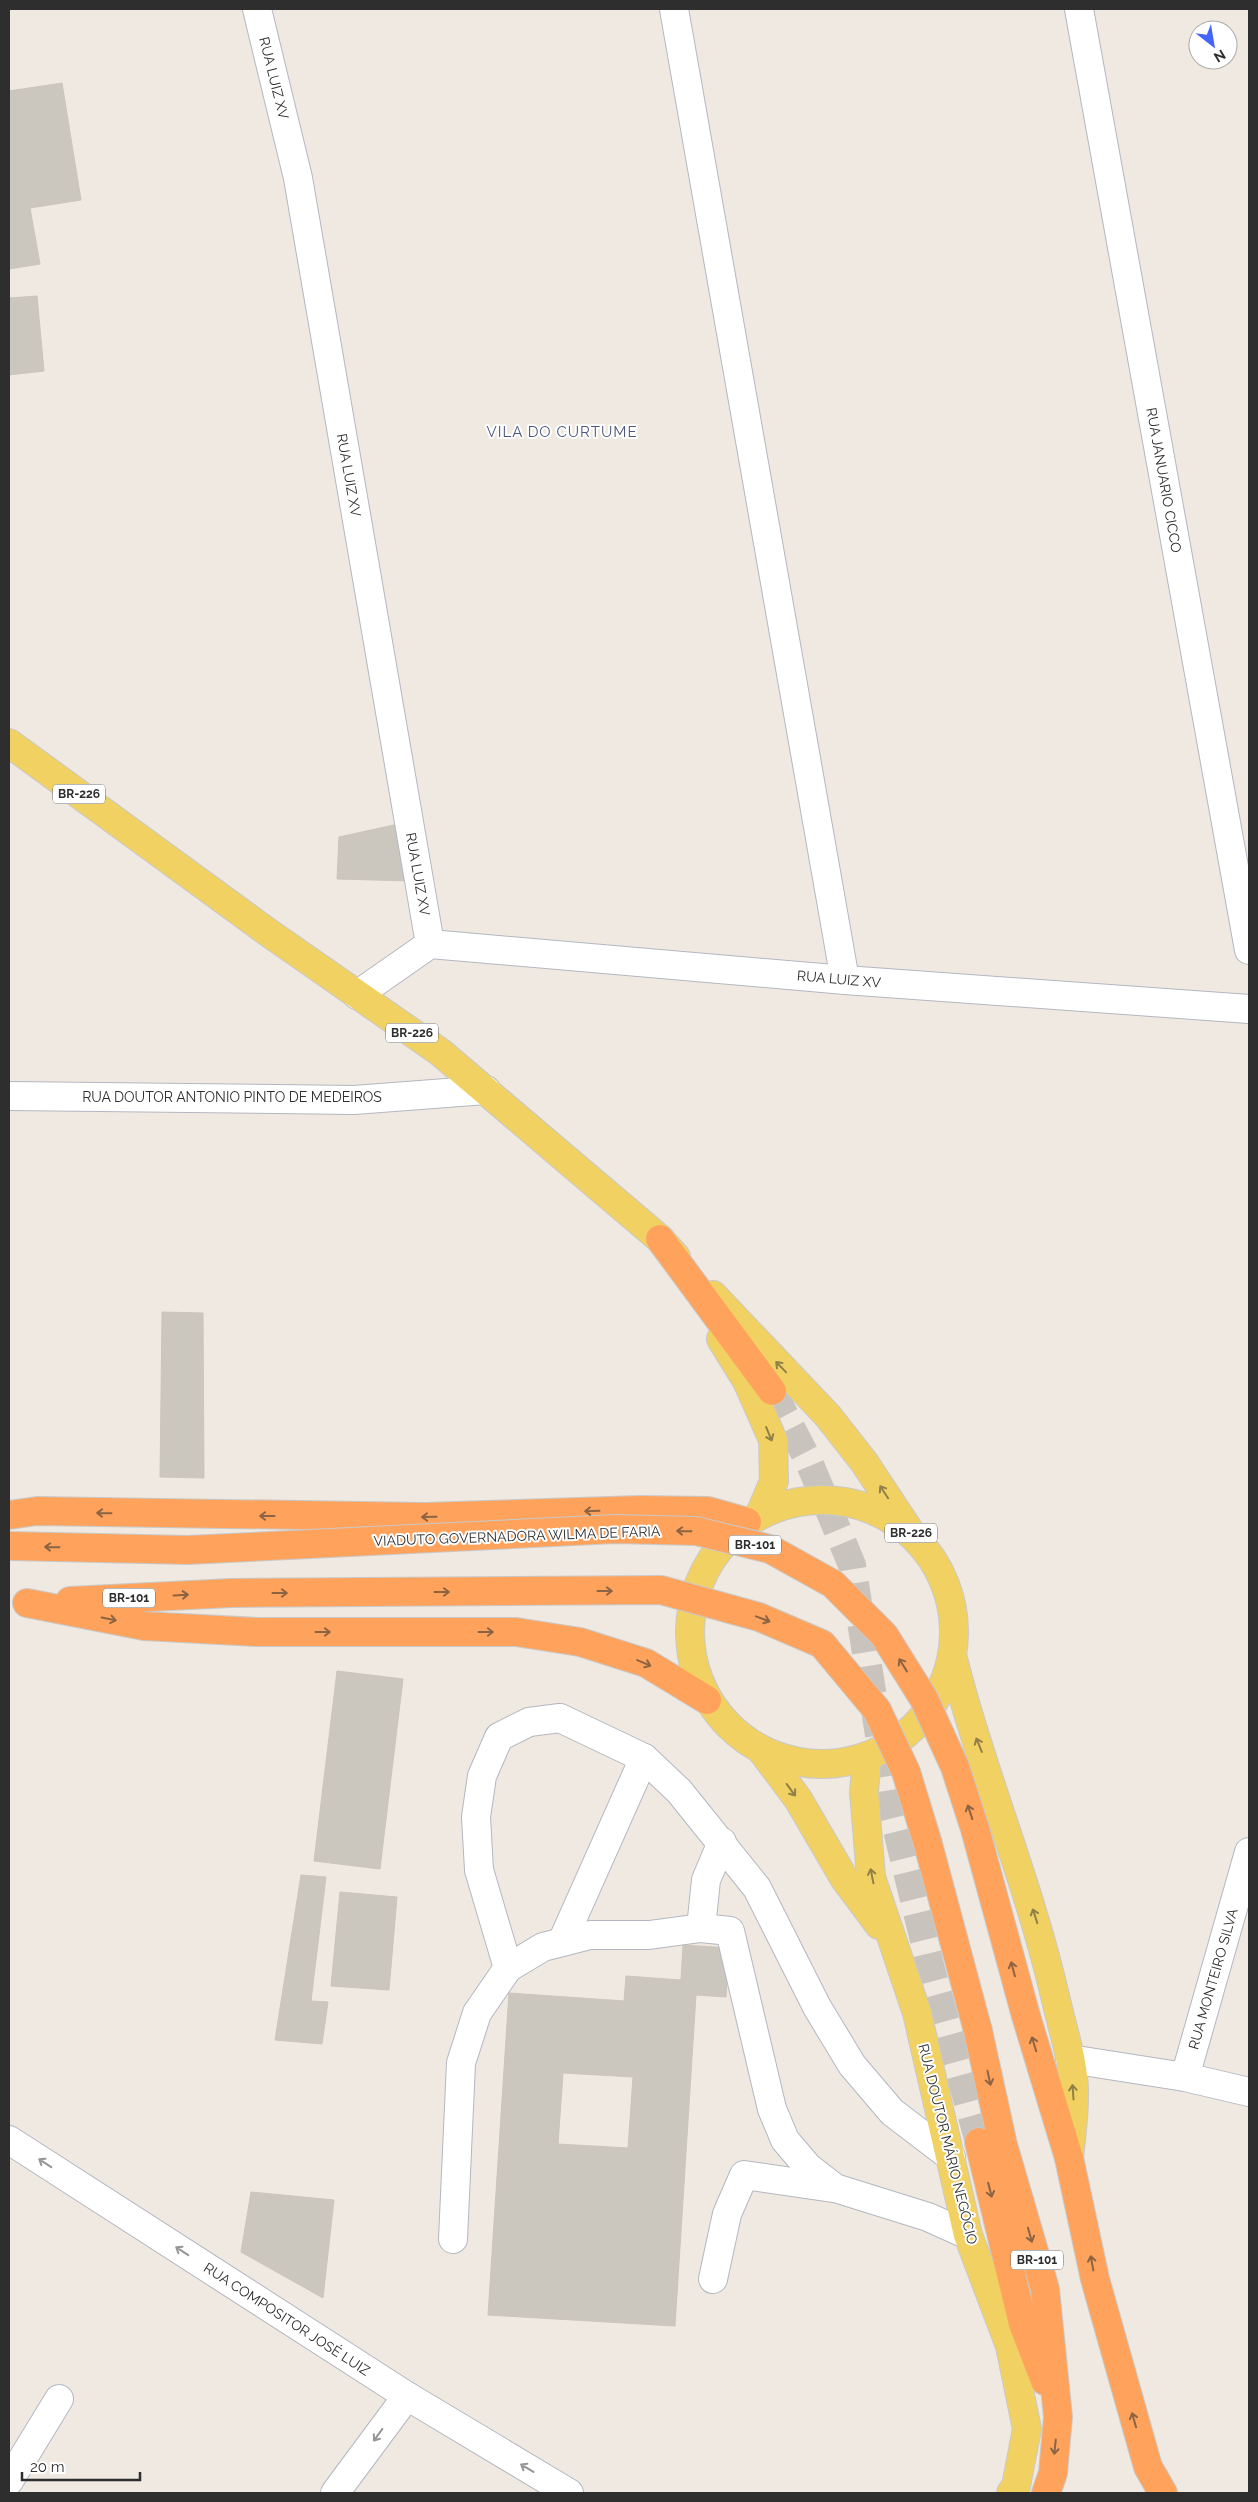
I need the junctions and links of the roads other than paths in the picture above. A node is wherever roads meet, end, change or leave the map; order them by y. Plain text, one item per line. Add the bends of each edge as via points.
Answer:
1 (257, 9) edge
2 (674, 9) edge
3 (1079, 9) edge
4 (9, 743) edge
5 (430, 944) junction
6 (1249, 950) edge
7 (845, 980) junction
8 (358, 995) junction
9 (1249, 1009) edge
10 (486, 1090) junction
11 (9, 1096) edge
12 (660, 1239) junction
13 (772, 1390) tunnel mouth
14 (9, 1515) edge
15 (754, 1518) junction
16 (911, 1533) junction
17 (9, 1546) edge
18 (18, 1603) edge
19 (952, 1655) junction
20 (707, 1700) junction
21 (762, 1751) junction
22 (867, 1756) junction
23 (644, 1758) junction
24 (722, 1842) junction
25 (1249, 1852) edge
26 (701, 1928) junction
27 (890, 1940) junction
28 (562, 1942) junction
29 (508, 1968) junction
30 (1070, 2059) junction
31 (1185, 2077) junction
32 (1249, 2092) edge
33 (9, 2140) edge
34 (979, 2142) tunnel mouth
35 (952, 2157) junction
36 (1069, 2158) junction
37 (834, 2188) junction
38 (968, 2235) junction
39 (453, 2239) dead end
40 (713, 2279) dead end
41 (407, 2396) junction
42 (59, 2399) dead end
43 (1058, 2417) junction
44 (9, 2481) edge
45 (335, 2493) edge
46 (569, 2493) edge
47 (1011, 2493) edge
48 (1046, 2493) edge
49 (1163, 2493) edge

1 - 5 street, RUA LUIZ XV via 298,178
2 - 7 street
3 - 6 street, RUA JANUARIO CICCO
4 - 8 main road, BR-226
5 - 7 street, RUA LUIZ XV
5 - 8 street
7 - 9 street, RUA LUIZ XV
8 - 10 main road, BR-226 via 440,1052
10 - 11 street, RUA DOUTOR ANTONIO PINTO DE MEDEIROS via 354,1100
10 - 12 main road, BR-226
12 - 13 highway
12 -> 15 main road, BR-226 via 747,1382 773,1440 774,1481
16 -> 12 main road, BR-226 via 864,1462 828,1416
15 -> 14 highway via 708,1511 640,1510 425,1517 37,1511
15 - 16 main road, BR-226 via 811,1499 865,1506
15 - 20 main road, BR-226 via 718,1549 698,1584 689,1623 692,1663
16 - 19 main road, BR-226 via 946,1583 953,1606 955,1637
36 -> 17 highway, VIADUTO GOVERNADORA WILMA DE FARIA / BR-101, bridge via 955,1767 924,1699 884,1635 833,1584 770,1548 696,1531 615,1529 188,1550
18 -> 20 highway via 144,1626 258,1632 516,1632 580,1642 646,1663
18 -> 43 highway, BR-101, bridge via 231,1593 661,1590 759,1617 822,1644 877,1710 906,1772 928,1844 978,2031 1003,2145 1045,2289
19 - 22 main road, BR-226 via 938,1695 921,1720 899,1739
30 -> 19 main road via 1043,1943 968,1717
20 - 21 main road, BR-226 via 732,1731
21 - 22 main road, BR-226 via 796,1762 832,1764
21 -> 27 main road, RUA DOUTOR MÁRIO NEGÓCIO via 798,1799 844,1878
27 -> 22 main road, RUA DOUTOR MÁRIO NEGÓCIO via 871,1877 864,1792
23 - 24 street via 680,1791
23 - 28 street
23 - 29 street via 560,1718 529,1722 499,1737 482,1776 476,1818 479,1870
24 - 26 street via 706,1880
24 - 35 street via 757,1888 817,2007 852,2065 892,2112
25 - 31 street, RUA MONTEIRO SILVA
26 - 28 street via 649,1935 590,1935
26 - 37 street via 730,1930 772,2109 786,2140 808,2167
27 - 35 main road, RUA DOUTOR MÁRIO NEGÓCIO via 916,2013
28 - 29 street via 543,1946
29 - 39 street via 478,2013 461,2063
30 - 31 street
36 -> 30 main road via 1074,2096
31 - 32 street
41 -> 33 street, RUA COMPOSITOR JOSÉ LUIZ
34 -> 43 highway via 1023,2324
35 - 38 main road, RUA DOUTOR MÁRIO NEGÓCIO
49 -> 36 highway, BR-101 via 1148,2467 1095,2279
37 - 38 street via 928,2217
37 - 40 street via 744,2175 727,2214
38 - 47 main road, RUA DOUTOR MÁRIO NEGÓCIO via 1010,2346 1027,2429 1016,2486
41 -> 45 street
46 -> 41 street, RUA COMPOSITOR JOSÉ LUIZ
42 - 44 street
43 -> 48 highway, BR-101 via 1053,2473

